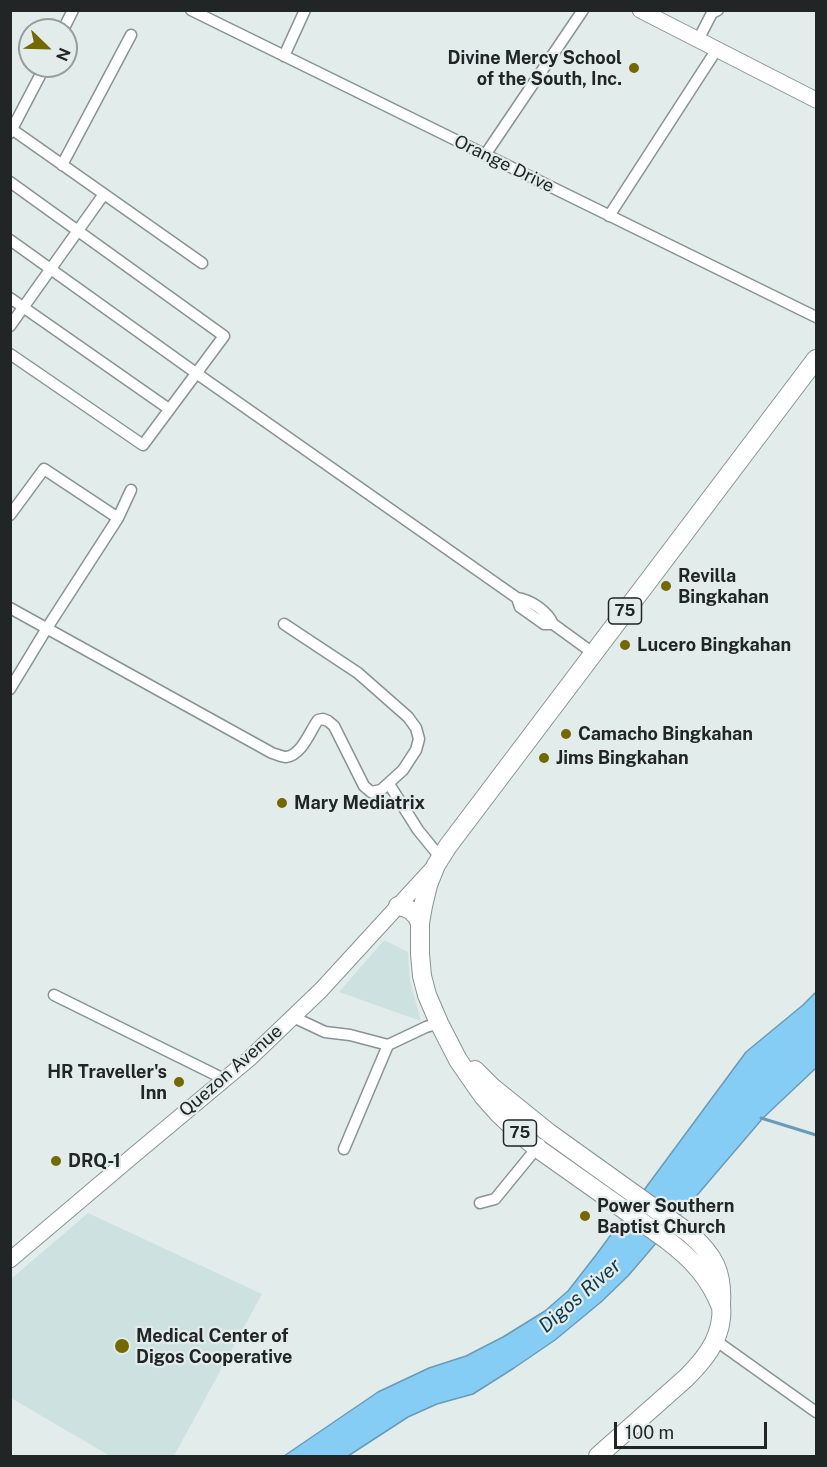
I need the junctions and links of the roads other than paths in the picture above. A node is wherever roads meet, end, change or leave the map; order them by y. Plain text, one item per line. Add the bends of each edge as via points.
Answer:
1 (191, 10) edge
2 (305, 10) edge
3 (583, 10) edge
4 (640, 10) edge
5 (718, 10) edge
6 (131, 35) dead end
7 (698, 40) junction
8 (717, 50) junction
9 (284, 56) junction
10 (39, 78) edge
11 (815, 97) edge
12 (12, 132) edge
13 (485, 155) junction
14 (62, 165) junction
15 (10, 182) edge
16 (104, 194) junction
17 (609, 216) junction
18 (78, 231) junction
19 (10, 240) edge
20 (202, 263) dead end
21 (51, 269) junction
22 (10, 298) edge
23 (24, 308) junction
24 (816, 317) edge
25 (10, 326) edge
26 (10, 354) edge
27 (816, 359) edge
28 (196, 373) junction
29 (169, 409) junction
30 (131, 490) dead end
31 (10, 515) edge
32 (118, 518) junction
33 (10, 608) edge
34 (284, 624) dead end
35 (47, 628) junction
36 (593, 653) junction
37 (10, 689) edge
38 (389, 784) junction
39 (438, 861) junction
40 (398, 906) junction
41 (420, 923) junction
42 (54, 995) dead end
43 (293, 1017) junction
44 (439, 1023) junction
45 (448, 1040) junction
46 (388, 1045) junction
47 (224, 1080) junction
48 (549, 1132) junction
49 (537, 1148) junction
50 (344, 1149) dead end
51 (621, 1196) junction
52 (480, 1203) dead end
53 (10, 1260) edge
54 (715, 1340) junction
55 (816, 1412) edge
56 (598, 1456) edge

1 - 9 street, Orange Drive
2 - 9 street
3 - 13 street
4 - 7 main road
5 - 7 street via 712,13
6 - 14 street
7 - 8 main road
8 - 11 main road
8 - 17 street
9 - 13 street, Orange Drive
10 - 12 street
12 - 14 street
13 - 17 street, Orange Drive
14 - 16 street
15 - 18 street
16 - 18 street
16 - 20 street
17 - 24 street, Orange Drive
18 - 21 street
18 - 28 street via 224,336
19 - 21 street
21 - 23 street
21 - 28 street
22 - 23 street
23 - 25 street
23 - 29 street
26 - 29 street via 143,445
27 - 36 highway, 75
28 - 29 street
28 - 36 street via 517,597 520,607 544,624 553,624
30 - 32 street
31 - 32 street via 44,469
32 - 35 street
33 - 35 street
34 - 38 street via 358,673 416,728 416,750
35 - 37 street
35 - 38 street via 279,756 294,754 318,720 328,721 367,790 375,792
36 - 39 highway, 75
38 - 39 street
39 - 40 main road, Quezon Avenue
39 - 41 highway, 75
40 - 41 highway via 412,910
40 - 43 main road, Quezon Avenue
41 - 44 highway, 75 via 422,976
42 - 47 street
43 - 46 street via 325,1032
43 - 47 main road, Quezon Avenue
44 - 45 highway, 75
44 - 46 street
45 - 48 highway, 75 via 492,1087
45 - 49 highway, 75 via 483,1096
46 - 50 street
47 - 53 main road, Quezon Avenue
48 - 49 street
48 - 51 highway, 75
49 - 51 highway, 75
49 - 52 street via 495,1199
51 - 54 highway, 75 via 672,1232 700,1242 715,1264 722,1292 722,1317
54 - 55 street
54 - 56 highway, 75 via 686,1378

